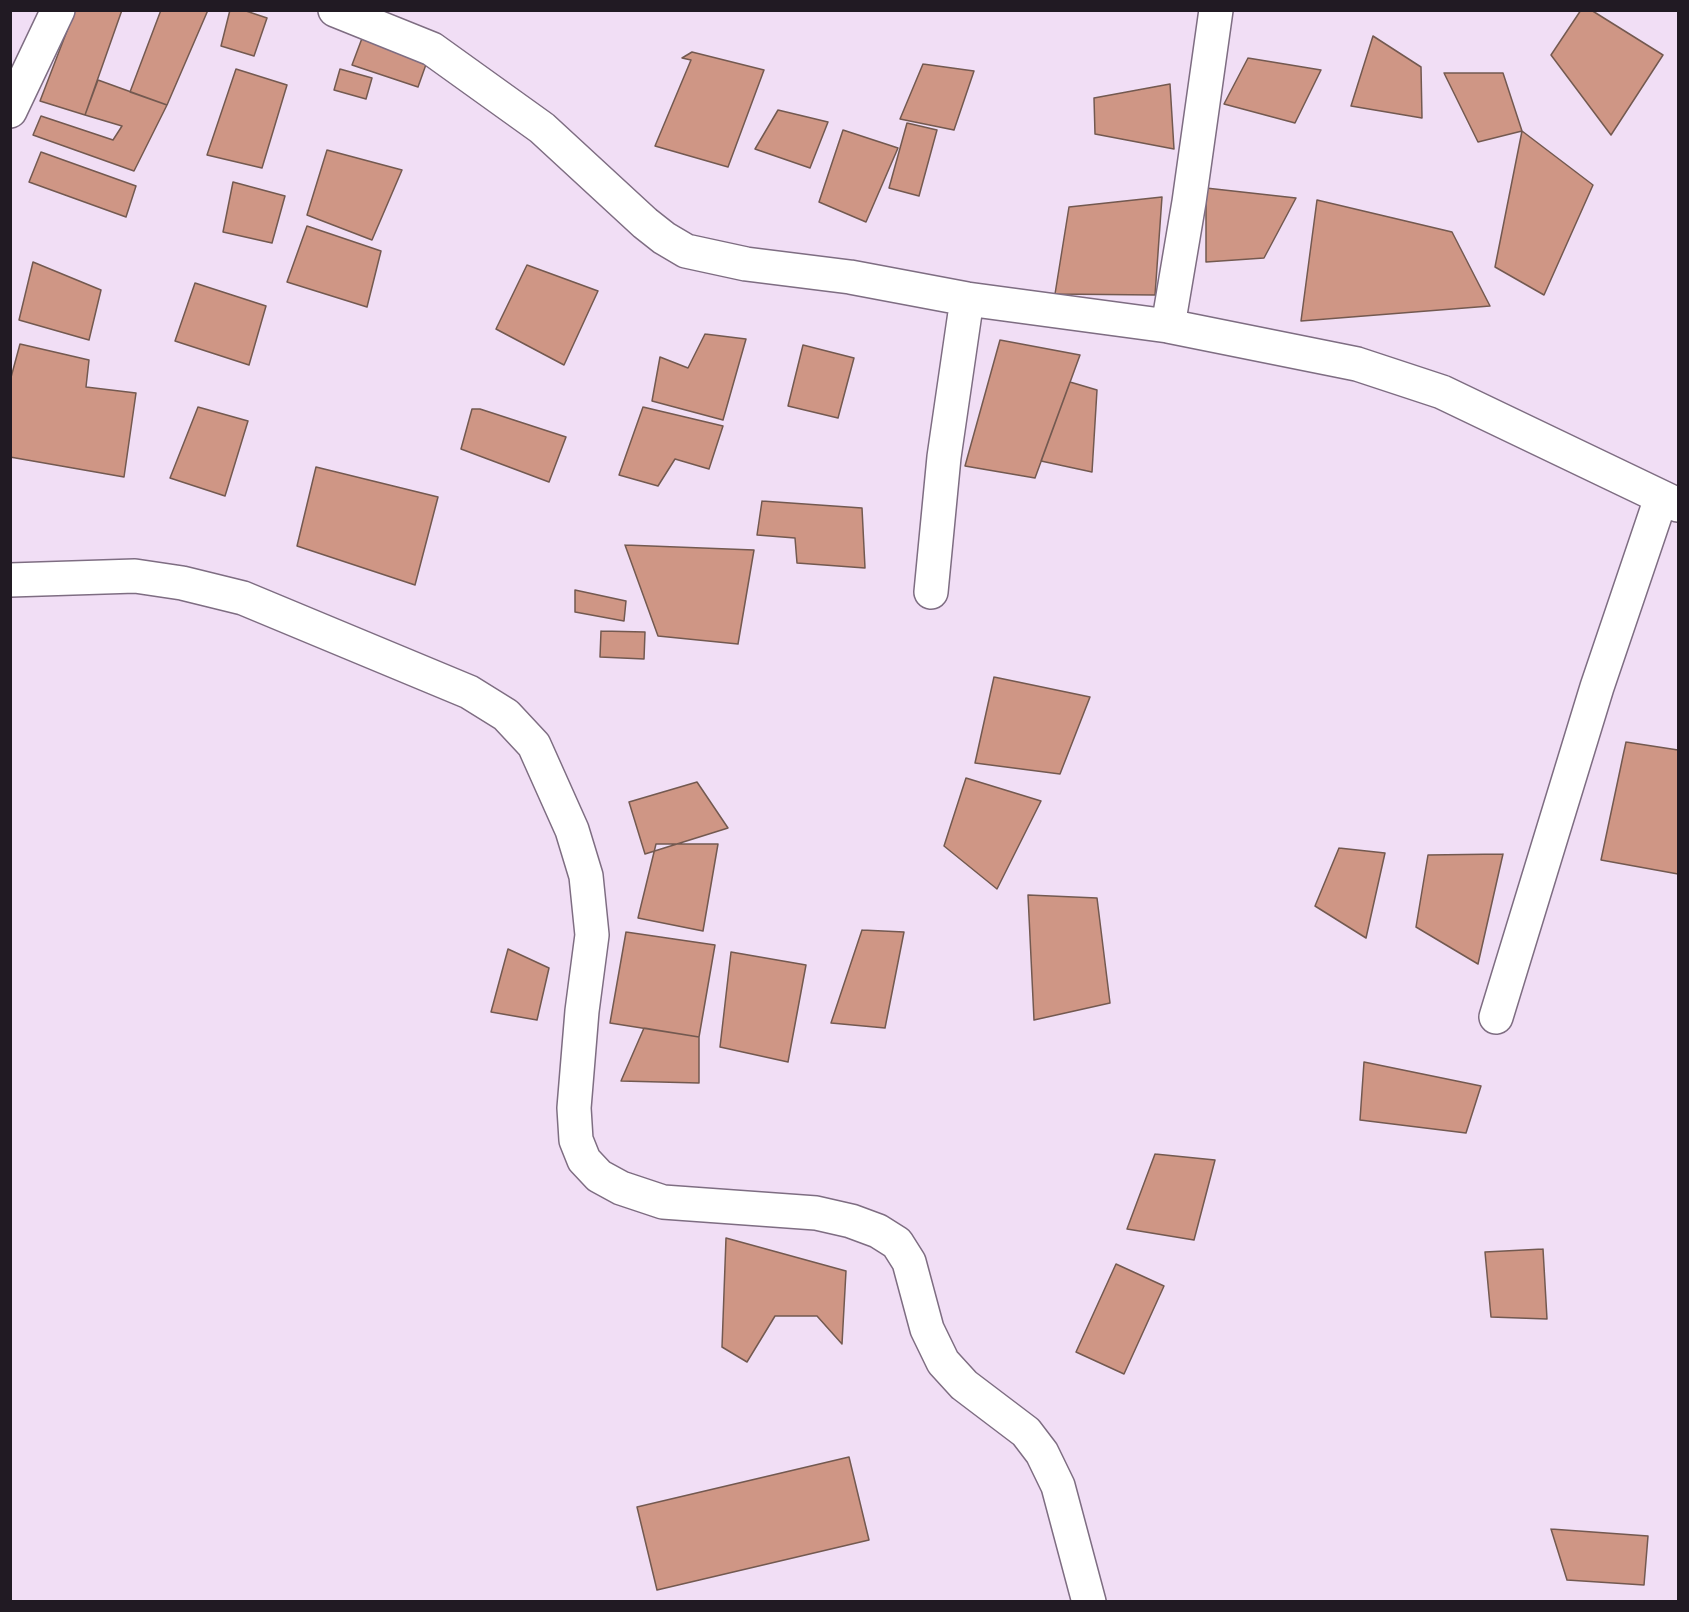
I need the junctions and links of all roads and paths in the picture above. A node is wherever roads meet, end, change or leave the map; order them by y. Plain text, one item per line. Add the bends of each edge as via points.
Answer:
1 (58, 10) edge
2 (335, 10) edge
3 (1216, 10) edge
4 (10, 111) edge
5 (967, 298) junction
6 (1168, 326) junction
7 (1670, 502) edge
8 (10, 580) edge
9 (931, 592) dead end
10 (1496, 1017) dead end
11 (1089, 1602) edge

1 - 4 street
2 - 5 street via 432,49 542,128 645,223 686,251
3 - 6 street via 1190,202
5 - 6 street
5 - 9 street via 944,457
6 - 7 street via 1357,364 1442,392
7 - 10 street via 1597,687
8 - 11 street via 135,576 243,598 469,692 506,715 534,745 572,830 586,876 592,935 574,1108 576,1140 584,1160 599,1176 621,1188 663,1202 816,1213 851,1221 897,1243 909,1262 927,1329 943,1362 964,1385 1026,1432 1042,1453 1062,1497

